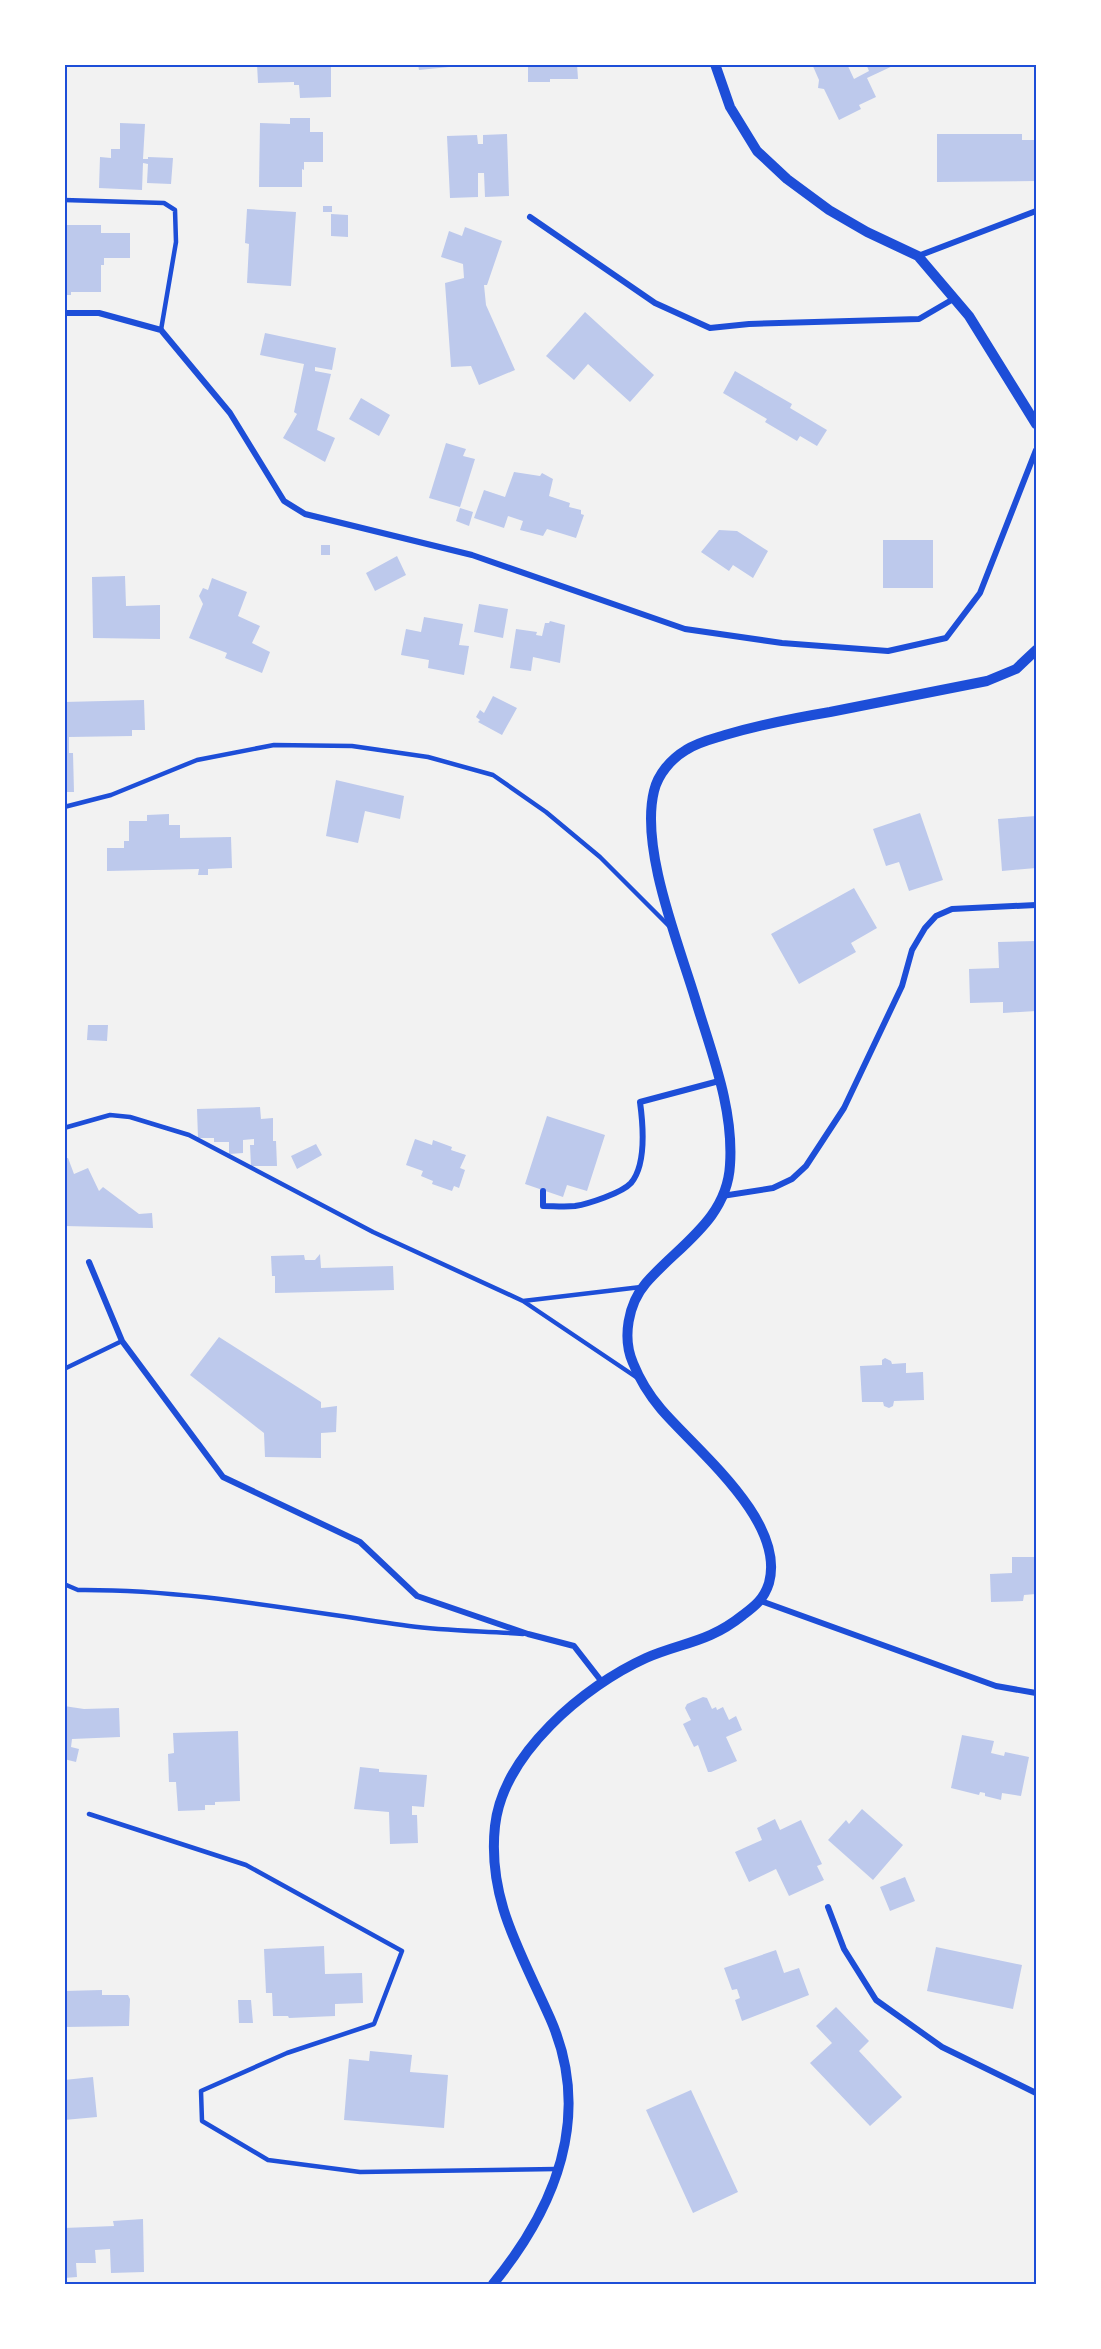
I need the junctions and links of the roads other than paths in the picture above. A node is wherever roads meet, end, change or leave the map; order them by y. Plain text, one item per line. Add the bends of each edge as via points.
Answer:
1 (715, 64) edge
2 (64, 200) edge
3 (1036, 211) edge
4 (530, 217) dead end
5 (918, 256) junction
6 (955, 298) junction
7 (64, 313) edge
8 (161, 330) junction
9 (1036, 424) edge
10 (1036, 450) edge
11 (1036, 650) edge
12 (64, 807) edge
13 (1036, 905) edge
14 (675, 932) junction
15 (719, 1081) junction
16 (64, 1128) edge
17 (543, 1191) dead end
18 (722, 1196) junction
19 (88, 1262) dead end
20 (643, 1286) junction
21 (523, 1301) junction
22 (122, 1341) junction
23 (64, 1369) edge
24 (644, 1382) junction
25 (64, 1584) edge
26 (761, 1601) junction
27 (528, 1634) junction
28 (602, 1682) junction
29 (1036, 1693) edge
30 (89, 1814) dead end
31 (828, 1907) dead end
32 (1036, 2093) edge
33 (559, 2169) junction
34 (494, 2284) edge

1 - 5 street via 730,107 757,151 829,210
2 - 8 lane via 164,203 175,210 176,242
3 - 5 street
4 - 6 street via 655,303 710,328 919,320
5 - 6 street
6 - 9 street
7 - 8 street via 99,314
8 - 10 street via 230,413 284,501 305,514 472,555 685,629 782,643 888,651 946,638 980,593
11 - 14 street via 1016,669 987,681 764,723 681,752 665,767 655,787 651,813 652,844
12 - 14 lane via 111,795 197,759 274,745 352,746 428,758 493,775 546,812 600,857
13 - 18 street via 952,909 936,916 912,950 902,986 843,1108 806,1166 792,1179 773,1188
14 - 15 street
15 - 17 street via 640,1101 641,1160 631,1183 614,1194 576,1206 543,1206
15 - 18 street via 729,1122 731,1169
16 - 21 lane via 110,1115 189,1135 373,1232
18 - 20 street via 708,1222
19 - 22 street
20 - 21 lane
20 - 24 street via 627,1324 630,1359
21 - 24 lane
22 - 23 lane
22 - 27 street via 223,1477 360,1542 417,1596
24 - 26 street via 657,1405 754,1512 770,1555 770,1579
25 - 27 lane via 78,1590 181,1594 411,1627
26 - 28 street via 722,1632 649,1657
26 - 29 street via 996,1686
27 - 28 street via 574,1646
28 - 33 street via 530,1746 503,1794 496,1820 495,1881 508,1925 561,2046 568,2082 569,2120
30 - 33 lane via 246,1865 402,1951 374,2024 287,2054 201,2091 202,2121 268,2160 360,2172
31 - 32 street via 844,1949 876,2000 942,2047
33 - 34 street via 532,2230

